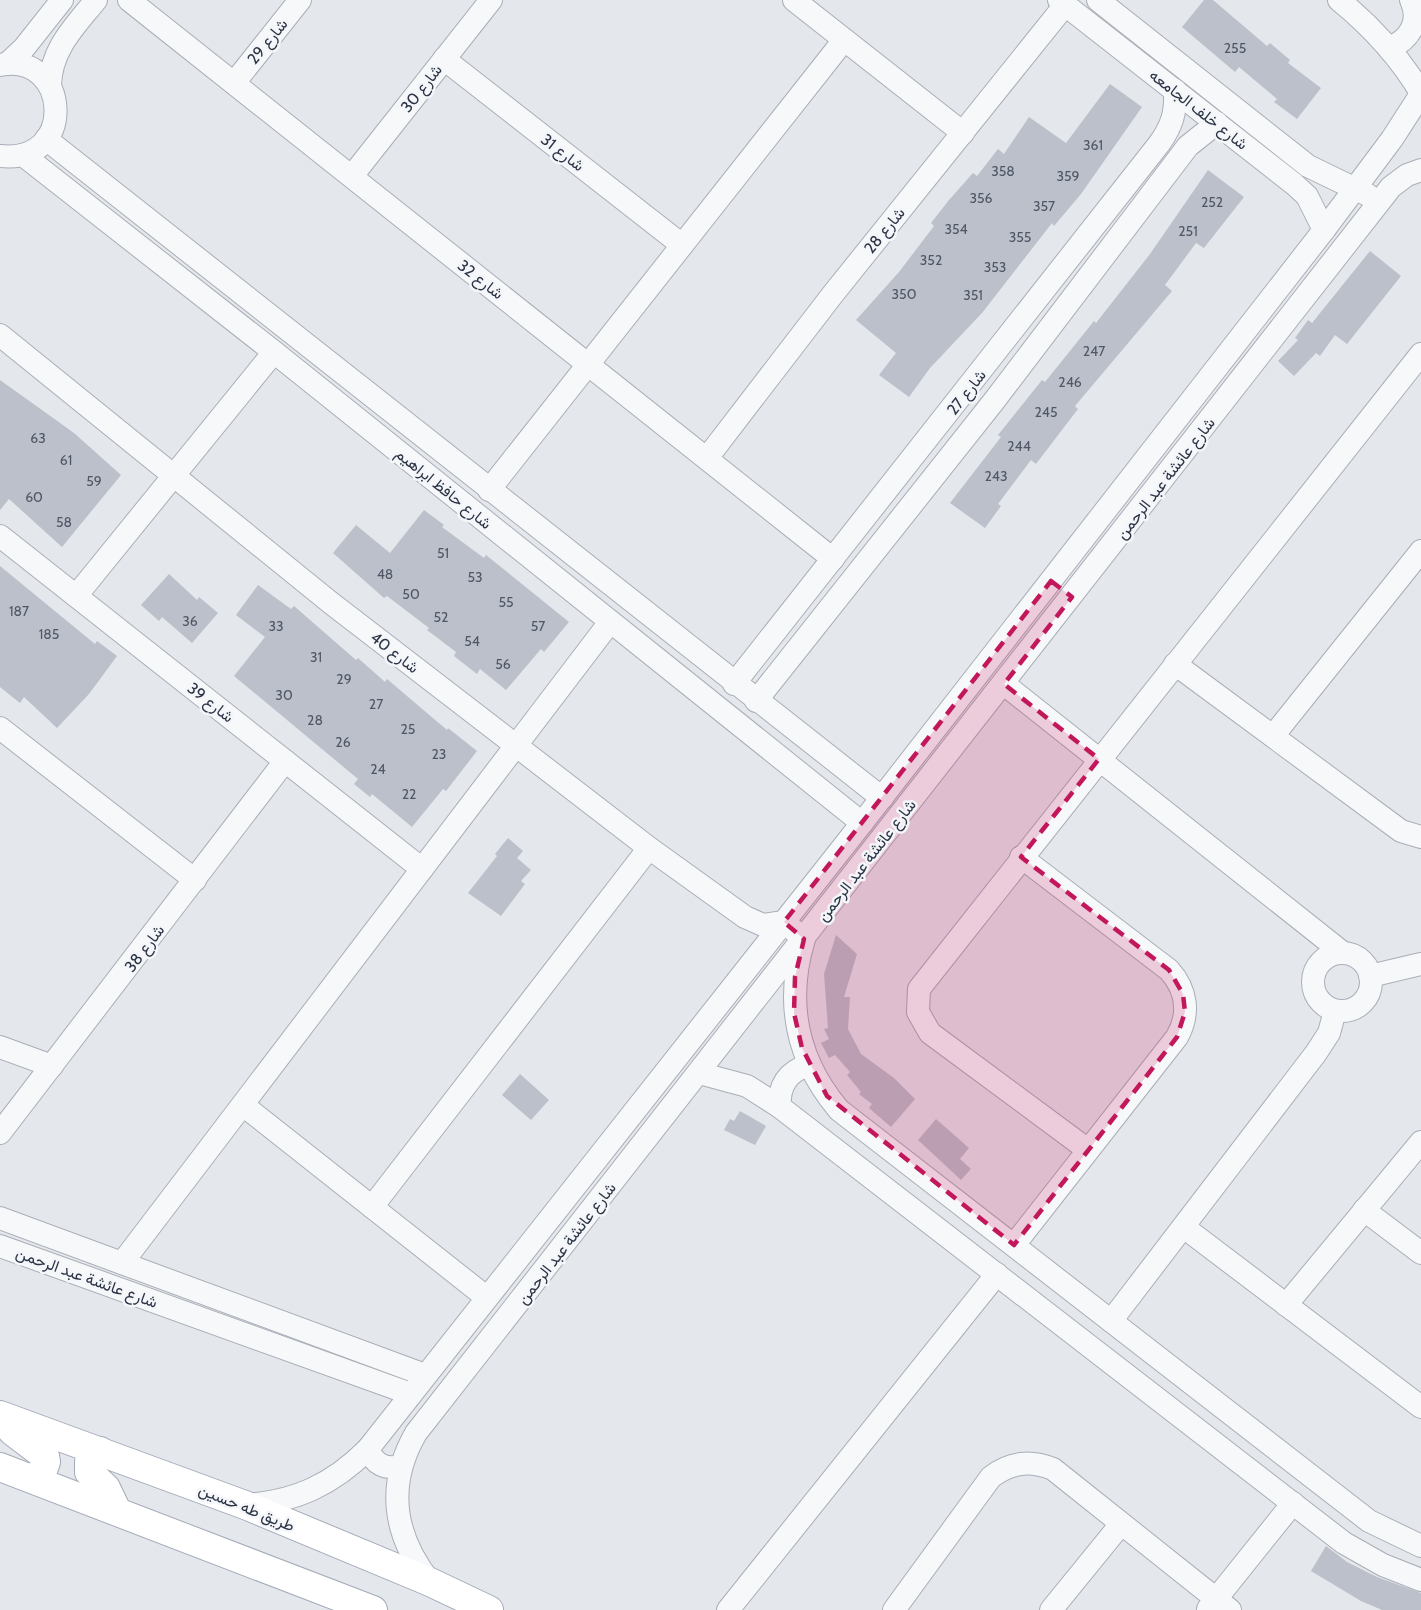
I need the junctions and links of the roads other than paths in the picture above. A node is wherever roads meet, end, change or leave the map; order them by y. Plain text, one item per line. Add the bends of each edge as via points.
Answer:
1 (62, 0) edge
2 (96, 0) edge
3 (129, 0) edge
4 (300, 0) edge
5 (491, 0) edge
6 (794, 0) edge
7 (1098, 0) edge
8 (1339, 0) edge
9 (1412, 0) edge
10 (1062, 2) edge
11 (1421, 6) edge
12 (844, 40) junction
13 (1389, 48) junction
14 (444, 59) junction
15 (3, 64) edge
16 (234, 83) junction
17 (50, 85) junction
18 (1175, 90) junction
19 (1421, 94) edge
20 (1217, 123) junction
21 (963, 133) junction
22 (46, 139) junction
23 (23, 155) junction
24 (0, 156) edge
25 (1421, 170) edge
26 (352, 176) junction
27 (1355, 187) junction
28 (1379, 203) junction
29 (1324, 230) junction
30 (682, 245) junction
31 (0, 335) edge
32 (274, 352) junction
33 (1419, 362) edge
34 (588, 364) junction
35 (707, 458) junction
36 (174, 475) junction
37 (489, 490) junction
38 (0, 536) edge
39 (1421, 551) edge
40 (833, 559) junction
41 (1051, 581) junction
42 (76, 596) junction
43 (1072, 597) junction
44 (610, 622) junction
45 (1175, 664) junction
46 (734, 684) junction
47 (1004, 684) junction
48 (756, 701) junction
49 (0, 728) edge
50 (1273, 736) junction
51 (515, 745) junction
52 (1099, 759) junction
53 (285, 761) junction
54 (882, 798) junction
55 (862, 824) junction
56 (1421, 837) edge
57 (649, 848) junction
58 (1021, 857) junction
59 (422, 869) junction
60 (195, 880) junction
61 (784, 922) junction
62 (804, 939) junction
63 (1344, 953) junction
64 (1421, 964) edge
65 (1370, 976) junction
66 (1335, 1011) junction
67 (0, 1047) edge
68 (809, 1065) junction
69 (52, 1066) junction
70 (699, 1073) junction
71 (243, 1105) junction
72 (780, 1107) junction
73 (635, 1110) junction
74 (658, 1125) junction
75 (0, 1133) edge
76 (1421, 1142) edge
77 (1088, 1150) junction
78 (372, 1207) junction
79 (1364, 1210) junction
80 (0, 1218) edge
81 (981, 1219) junction
82 (1185, 1228) junction
83 (959, 1244) junction
84 (1014, 1245) junction
85 (0, 1246) edge
86 (1421, 1253) edge
87 (122, 1263) junction
88 (997, 1274) junction
89 (486, 1297) junction
90 (1286, 1305) junction
91 (1111, 1321) junction
92 (425, 1375) junction
93 (1189, 1382) junction
94 (411, 1394) junction
95 (1168, 1407) junction
96 (1421, 1407) edge
97 (2, 1416) edge
98 (368, 1449) junction
99 (100, 1452) junction
100 (401, 1466) junction
101 (0, 1467) edge
102 (32, 1479) junction
103 (1293, 1503) junction
104 (245, 1505) junction
105 (117, 1511) junction
106 (1121, 1524) junction
107 (1421, 1546) edge
108 (1421, 1580) edge
109 (430, 1582) junction
110 (1218, 1606) edge
111 (373, 1610) edge
112 (489, 1610) edge
113 (728, 1610) edge
114 (894, 1610) edge
115 (1051, 1610) edge

1 - 15 street via 24,48
2 - 17 street via 58,48
3 - 16 street, شارع 32
4 - 16 street, شارع 29
5 - 14 street, شارع 30
6 - 12 street
7 - 27 street, شارع خلف الجامعه via 1308,166
8 - 13 street via 1373,28
9 - 11 street
9 - 13 street via 1413,26 1404,40
10 - 18 street, شارع خلف الجامعه
10 - 21 street, شارع 28
12 - 21 street
12 - 30 street
13 - 19 street
14 - 26 street, شارع 30
14 - 30 street, شارع 31
15 - 17 street via 31,69
16 - 26 street, شارع 32
17 - 22 street via 57,112
18 - 20 street, شارع خلف الجامعه
18 - 40 street, شارع 27 via 1176,110 1165,136
19 - 27 street, شارع عائشة عبد الرحمن
20 - 29 street, شارع خلف الجامعه via 1300,190
20 - 48 street, شارع 27 via 1188,146 994,401
21 - 35 street, شارع 28
22 - 23 street
22 - 37 street, شارع حافظ ابراهيم
23 - 24 street
23 - 32 street, شارع حافظ ابراهيم
25 - 28 street, شارع عائشة عبد الرحمن via 1391,187
26 - 34 street, شارع 32
27 - 28 street, شارع خلف الجامعه
27 - 29 street, شارع عائشة عبد الرحمن
28 - 43 street, شارع عائشة عبد الرحمن
29 - 41 street, شارع عائشة عبد الرحمن
30 - 34 street
31 - 36 street, شارع 40
32 - 36 street
32 - 44 street, شارع حافظ ابراهيم
33 - 45 street
34 - 35 street, شارع 32
34 - 37 street
35 - 40 street, شارع 32
36 - 42 street
36 - 51 street, شارع 40
37 - 46 street, شارع حافظ ابراهيم
38 - 42 street, شارع 39
39 - 50 street
40 - 46 street, شارع 27
41 - 43 street
41 - 54 street, شارع عائشة عبد الرحمن
42 - 53 street, شارع 39
43 - 47 street, شارع عائشة عبد الرحمن
44 - 51 street
44 - 55 street, شارع حافظ ابراهيم
45 - 50 street
45 - 52 street
46 - 48 street, شارع حافظ ابراهيم
47 - 52 street
47 - 62 street, شارع عائشة عبد الرحمن
48 - 54 street, شارع حافظ ابراهيم
49 - 60 street
50 - 56 street via 1401,831
51 - 57 street, شارع 40
51 - 59 street
52 - 58 street
52 - 63 street
53 - 59 street, شارع 39
53 - 60 street, شارع 38
54 - 55 street, شارع عائشة عبد الرحمن
55 - 61 street, شارع عائشة عبد الرحمن
57 - 61 street, شارع 40 via 745,917 764,924
57 - 78 street
58 - 77 street via 1169,970 1184,994 1184,1021 1177,1037
58 - 77 street via 922,982 918,1012 930,1033
59 - 71 street
60 - 69 street, شارع 38
61 - 62 street
61 - 73 street, شارع عائشة عبد الرحمن
62 - 68 street via 794,995 797,1031
62 - 70 street, شارع عائشة عبد الرحمن
63 - 65 street via 1360,960
63 - 66 street via 1321,962 1312,984 1324,1006
64 - 65 street
65 - 66 street via 1371,988 1358,1007
66 - 82 street via 1329,1033 1316,1053
67 - 69 street
68 - 72 street via 794,1071 783,1083
68 - 81 street via 839,1110
69 - 75 street, شارع 38
70 - 72 street via 732,1080
70 - 74 street, شارع عائشة عبد الرحمن
71 - 78 street
71 - 87 street
72 - 83 street
73 - 74 street
73 - 89 street, شارع عائشة عبد الرحمن
74 - 100 street, شارع عائشة عبد الرحمن via 416,1433
76 - 79 street
77 - 84 street
78 - 89 street
79 - 86 street
79 - 90 street
80 - 87 street, شارع عائشة عبد الرحمن
81 - 83 street
81 - 84 street
82 - 90 street
82 - 91 street
83 - 88 street
84 - 91 street
85 - 94 street, شارع عائشة عبد الرحمن
87 - 92 street, شارع عائشة عبد الرحمن
88 - 95 street
88 - 113 street
89 - 92 street, شارع عائشة عبد الرحمن
90 - 96 street
91 - 93 street
92 - 94 street, شارع عائشة عبد الرحمن
93 - 95 street
93 - 107 street via 1369,1521
94 - 98 street, شارع عائشة عبد الرحمن
95 - 103 street
97 - 99 main road, طريق طه حسين
97 - 102 main road via 13,1432 45,1456 42,1473
98 - 100 street via 378,1464 389,1468
98 - 104 street, شارع عائشة عبد الرحمن via 333,1480 312,1491 268,1504
99 - 104 main road, طريق طه حسين
99 - 105 main road via 89,1462 90,1472 106,1488
100 - 109 street, شارع عائشة عبد الرحمن via 397,1486 400,1527 412,1556
101 - 102 main road
102 - 105 main road
103 - 108 street via 1363,1555
103 - 110 street
104 - 109 main road, طريق طه حسين
105 - 111 main road
106 - 110 street
106 - 114 street via 1053,1469 1032,1463 1010,1465 991,1477
106 - 115 street
109 - 112 main road, طريق طه حسين

